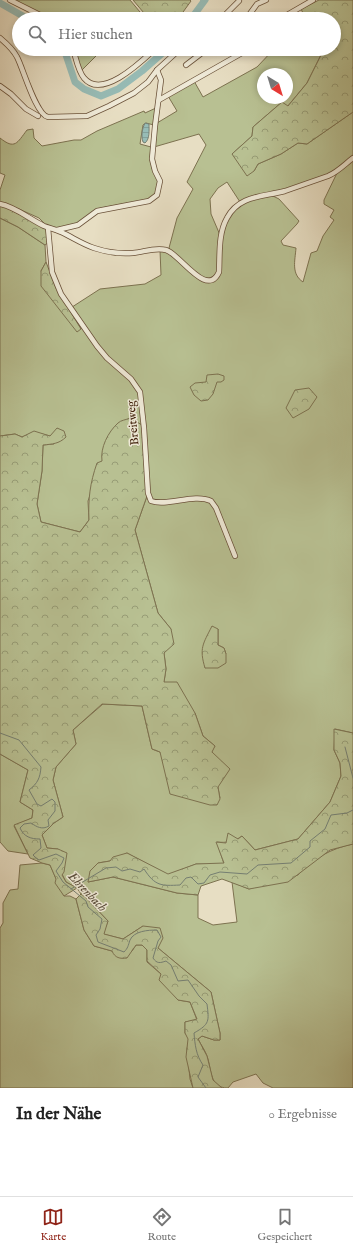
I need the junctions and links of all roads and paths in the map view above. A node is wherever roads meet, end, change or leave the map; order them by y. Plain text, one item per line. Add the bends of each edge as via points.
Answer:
1 (10, 0) edge
2 (266, 0) edge
3 (313, 0) edge
4 (239, 1) edge
5 (34, 12) edge
6 (228, 12) edge
7 (251, 12) edge
8 (292, 12) edge
9 (0, 38) edge
10 (12, 48) edge
11 (17, 56) edge
12 (75, 56) edge
13 (146, 56) edge
14 (172, 56) edge
15 (198, 56) edge
16 (236, 56) edge
17 (186, 65) dead end
18 (157, 70) junction
19 (0, 86) edge
20 (159, 100) junction
21 (38, 116) dead end
22 (353, 158) edge
23 (0, 204) edge
24 (48, 228) junction
25 (57, 230) junction
26 (234, 556) dead end

1 - 5 street
2 - 7 street via 257,4
3 - 8 street
4 - 6 street
9 - 10 street
11 - 18 street via 34,100 45,116 87,116 134,93 148,82
12 - 13 street via 84,78 92,84 104,85 124,74
14 - 18 street
15 - 17 street
16 - 20 street
18 - 20 street via 161,80
19 - 21 street
20 - 25 street via 152,158 160,181 156,195 149,201 97,211 78,225
22 - 25 street via 328,176 241,202 227,217 222,230 219,272 207,281 168,250 122,253 98,249
23 - 24 street via 12,207
24 - 25 street
24 - 26 street, Breitweg via 52,272 61,294 97,346 131,379 140,392 148,493 151,501 202,498 211,501

